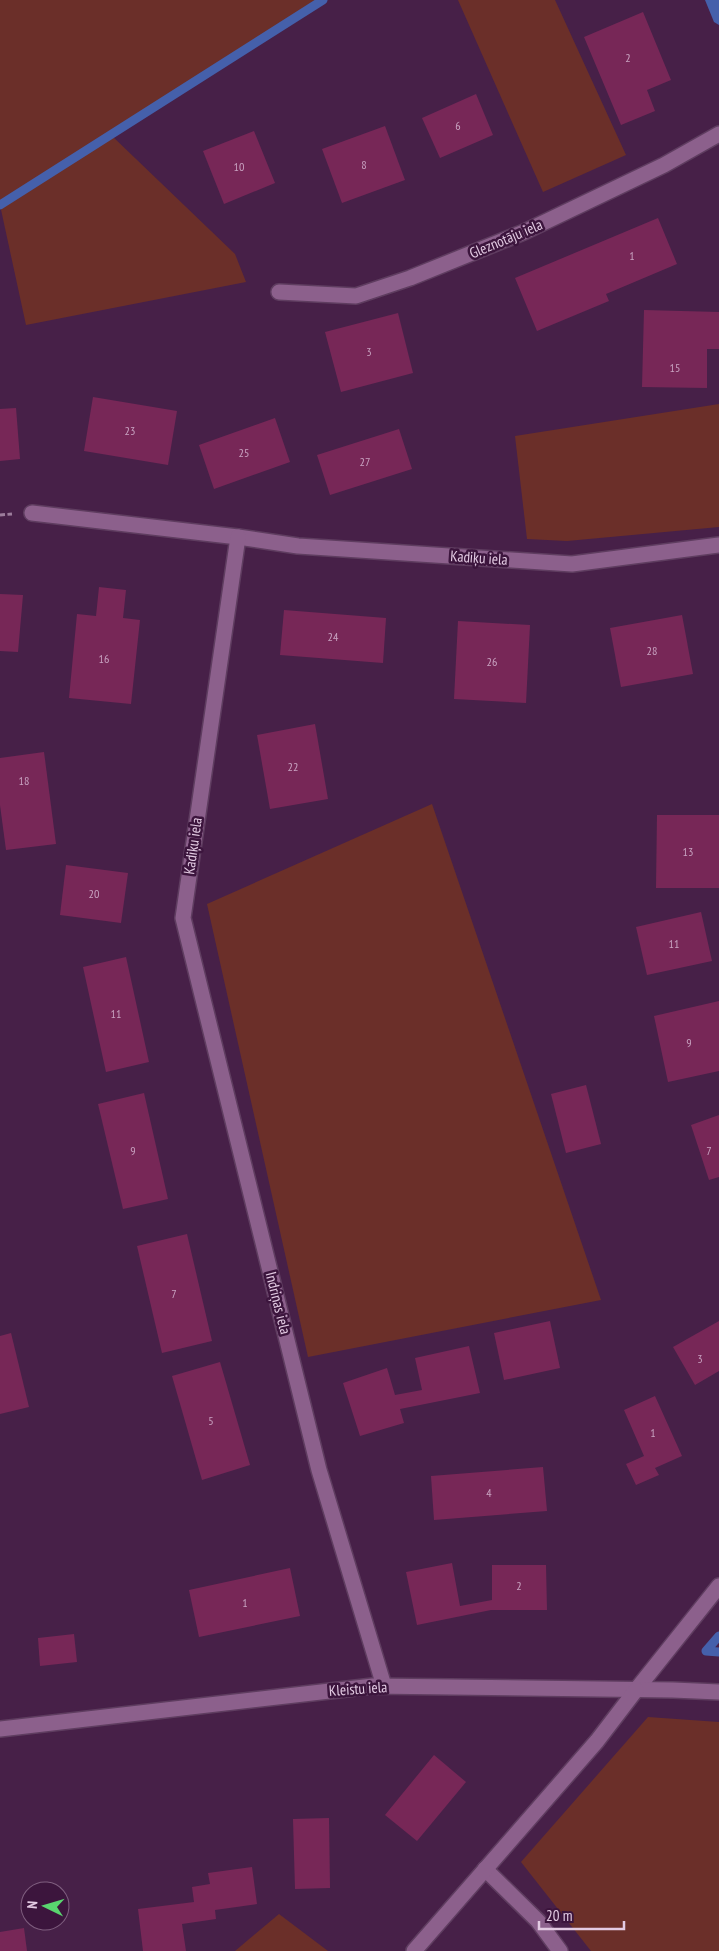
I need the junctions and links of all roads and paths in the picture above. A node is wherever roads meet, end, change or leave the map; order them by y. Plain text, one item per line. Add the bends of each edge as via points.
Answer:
1 (719, 134) edge
2 (279, 292) dead end
3 (32, 512) dead end
4 (238, 537) junction
5 (719, 545) edge
6 (183, 918) joint
7 (719, 1586) edge
8 (384, 1686) junction
9 (636, 1690) junction
10 (719, 1692) edge
11 (0, 1729) edge
12 (484, 1869) junction
13 (414, 1951) edge
14 (560, 1951) edge

1 - 2 street, Gleznotāju iela via 664,165 524,232 410,278 356,296
3 - 4 street, Kadiķu iela
4 - 5 street, Kadiķu iela via 298,546 572,564
4 - 6 street, Kadiķu iela
6 - 8 street, Indriņas iela via 319,1470
7 - 9 street
8 - 9 street, Kleistu iela
8 - 11 street, Kleistu iela
9 - 10 street, Kleistu iela
9 - 12 street via 597,1741
12 - 13 street
12 - 14 street via 534,1916

